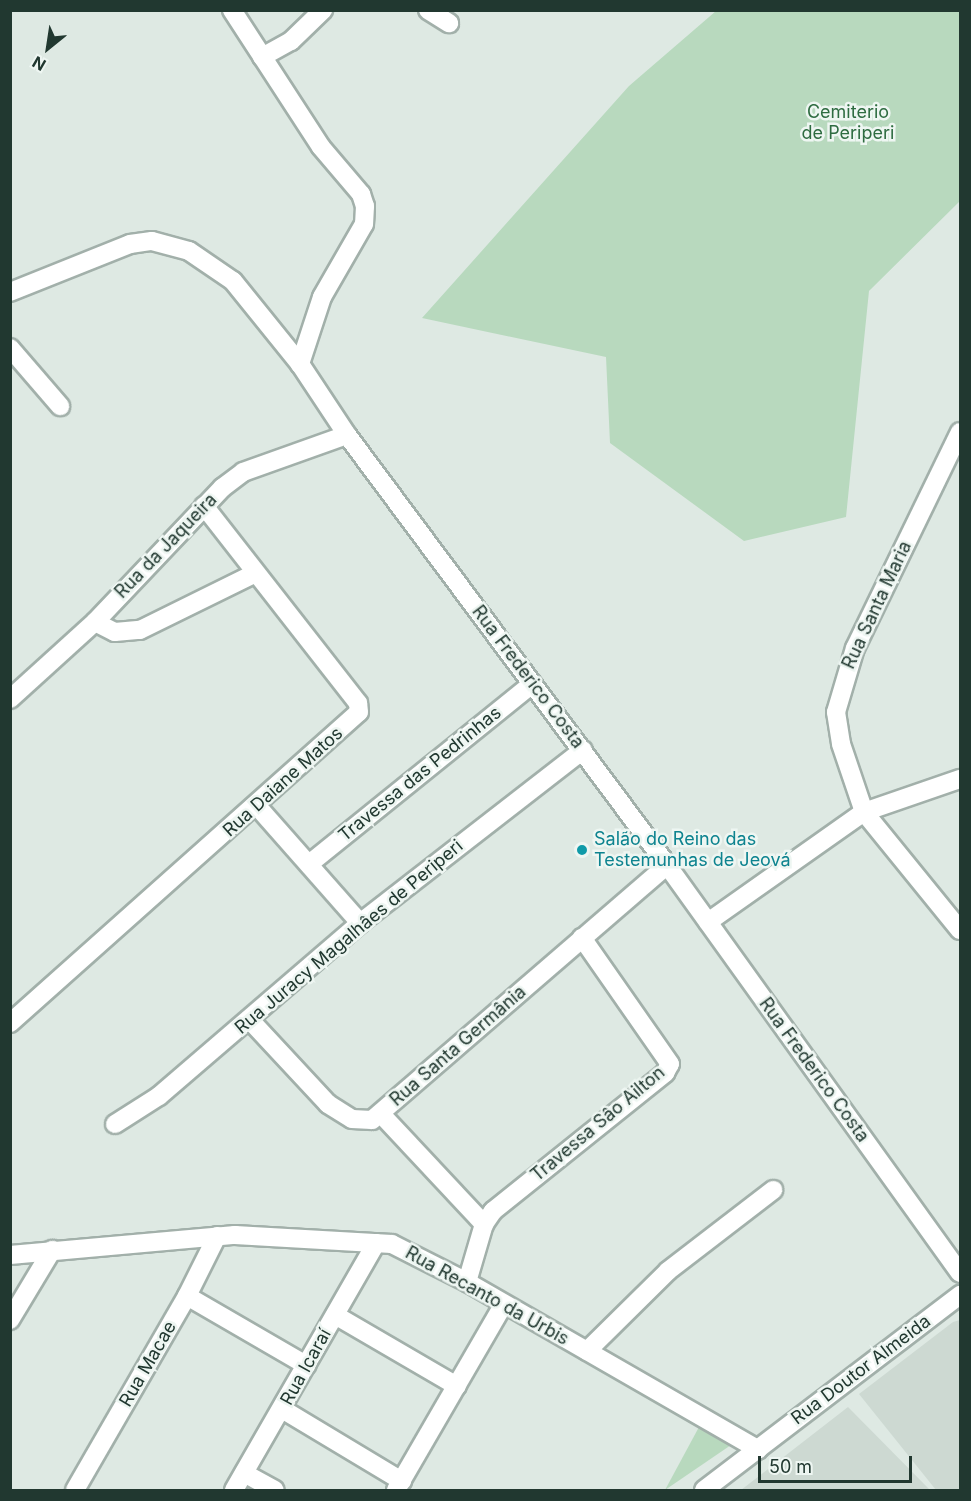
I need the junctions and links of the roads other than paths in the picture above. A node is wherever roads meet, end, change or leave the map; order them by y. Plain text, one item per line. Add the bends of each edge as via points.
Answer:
1 (232, 10) edge
2 (323, 10) edge
3 (428, 10) edge
4 (449, 23) dead end
5 (262, 57) junction
6 (10, 292) edge
7 (10, 348) edge
8 (300, 364) junction
9 (60, 406) dead end
10 (960, 432) edge
11 (347, 435) junction
12 (204, 506) junction
13 (254, 574) junction
14 (95, 622) junction
15 (532, 684) junction
16 (10, 699) edge
17 (583, 750) junction
18 (960, 779) edge
19 (257, 806) junction
20 (864, 812) junction
21 (309, 864) junction
22 (668, 865) junction
23 (708, 922) junction
24 (360, 923) junction
25 (960, 930) edge
26 (582, 938) junction
27 (249, 1019) junction
28 (10, 1023) edge
29 (381, 1114) junction
30 (116, 1124) dead end
31 (773, 1190) dead end
32 (484, 1224) junction
33 (217, 1236) junction
34 (376, 1243) junction
35 (52, 1250) junction
36 (10, 1255) edge
37 (960, 1274) edge
38 (467, 1282) junction
39 (960, 1295) edge
40 (187, 1296) junction
41 (504, 1304) junction
42 (335, 1315) junction
43 (10, 1320) edge
44 (587, 1351) junction
45 (306, 1365) junction
46 (457, 1386) junction
47 (282, 1409) junction
48 (758, 1449) junction
49 (244, 1473) junction
50 (399, 1486) edge
51 (75, 1491) edge
52 (234, 1491) edge
53 (274, 1491) edge
54 (704, 1491) edge

1 - 5 street
2 - 5 street via 291,41
3 - 4 street
5 - 8 street via 321,147 355,185 365,206 364,224 322,297
6 - 8 street, Rua Frederico Costa via 130,244 171,244 211,263 233,281
7 - 9 street
8 - 11 street, Rua Frederico Costa
10 - 20 street, Rua Santa Maria via 843,680 836,712 841,744
11 - 12 street, Rua da Jaqueira via 243,472
11 - 15 street, Rua Frederico Costa
12 - 13 street, Rua Daiane Matos
12 - 14 street, Rua da Jaqueira
13 - 14 street via 140,630 115,632
13 - 19 street, Rua Daiane Matos via 359,707 356,717
14 - 16 street, Rua da Jaqueira
15 - 17 street, Rua Frederico Costa
15 - 21 street, Travessa das Pedrinhas
17 - 22 street, Rua Frederico Costa
17 - 24 street, Rua Juracy Magalhâes de Periperi
18 - 20 street
19 - 21 street
19 - 28 street, Rua Daiane Matos
20 - 23 street
20 - 25 street, Rua Santa Maria
21 - 24 street
22 - 23 street, Rua Frederico Costa
22 - 26 street, Rua Santa Germânia
23 - 37 street, Rua Frederico Costa
24 - 27 street, Rua Juracy Magalhâes de Periperi
26 - 29 street, Rua Santa Germânia
26 - 32 street, Travessa Sâo Ailton via 670,1064 665,1074 521,1188
27 - 29 street, Rua Santa Germânia via 334,1108 363,1121
27 - 30 street, Rua Juracy Magalhâes de Periperi via 159,1096
29 - 32 street
31 - 44 street via 668,1271
32 - 38 street, Travessa Sâo Ailton
33 - 34 street, Rua Recanto da Urbis
33 - 35 street, Rua Recanto da Urbis
33 - 40 street, Rua Macae
34 - 38 street, Rua Recanto da Urbis via 407,1250
34 - 42 street, Rua Icaraí
35 - 36 street, Rua Recanto da Urbis
35 - 43 street
38 - 41 street, Rua Recanto da Urbis
39 - 48 street, Rua Doutor Almeida
40 - 45 street
40 - 51 street, Rua Macae
41 - 44 street, Rua Recanto da Urbis
41 - 46 street
42 - 45 street, Rua Icaraí
42 - 46 street
44 - 48 street, Rua Recanto da Urbis
45 - 47 street, Rua Icaraí
46 - 50 street
47 - 49 street, Rua Icaraí
47 - 50 street
48 - 54 street, Rua Doutor Almeida
49 - 52 street, Rua Icaraí
49 - 53 street

